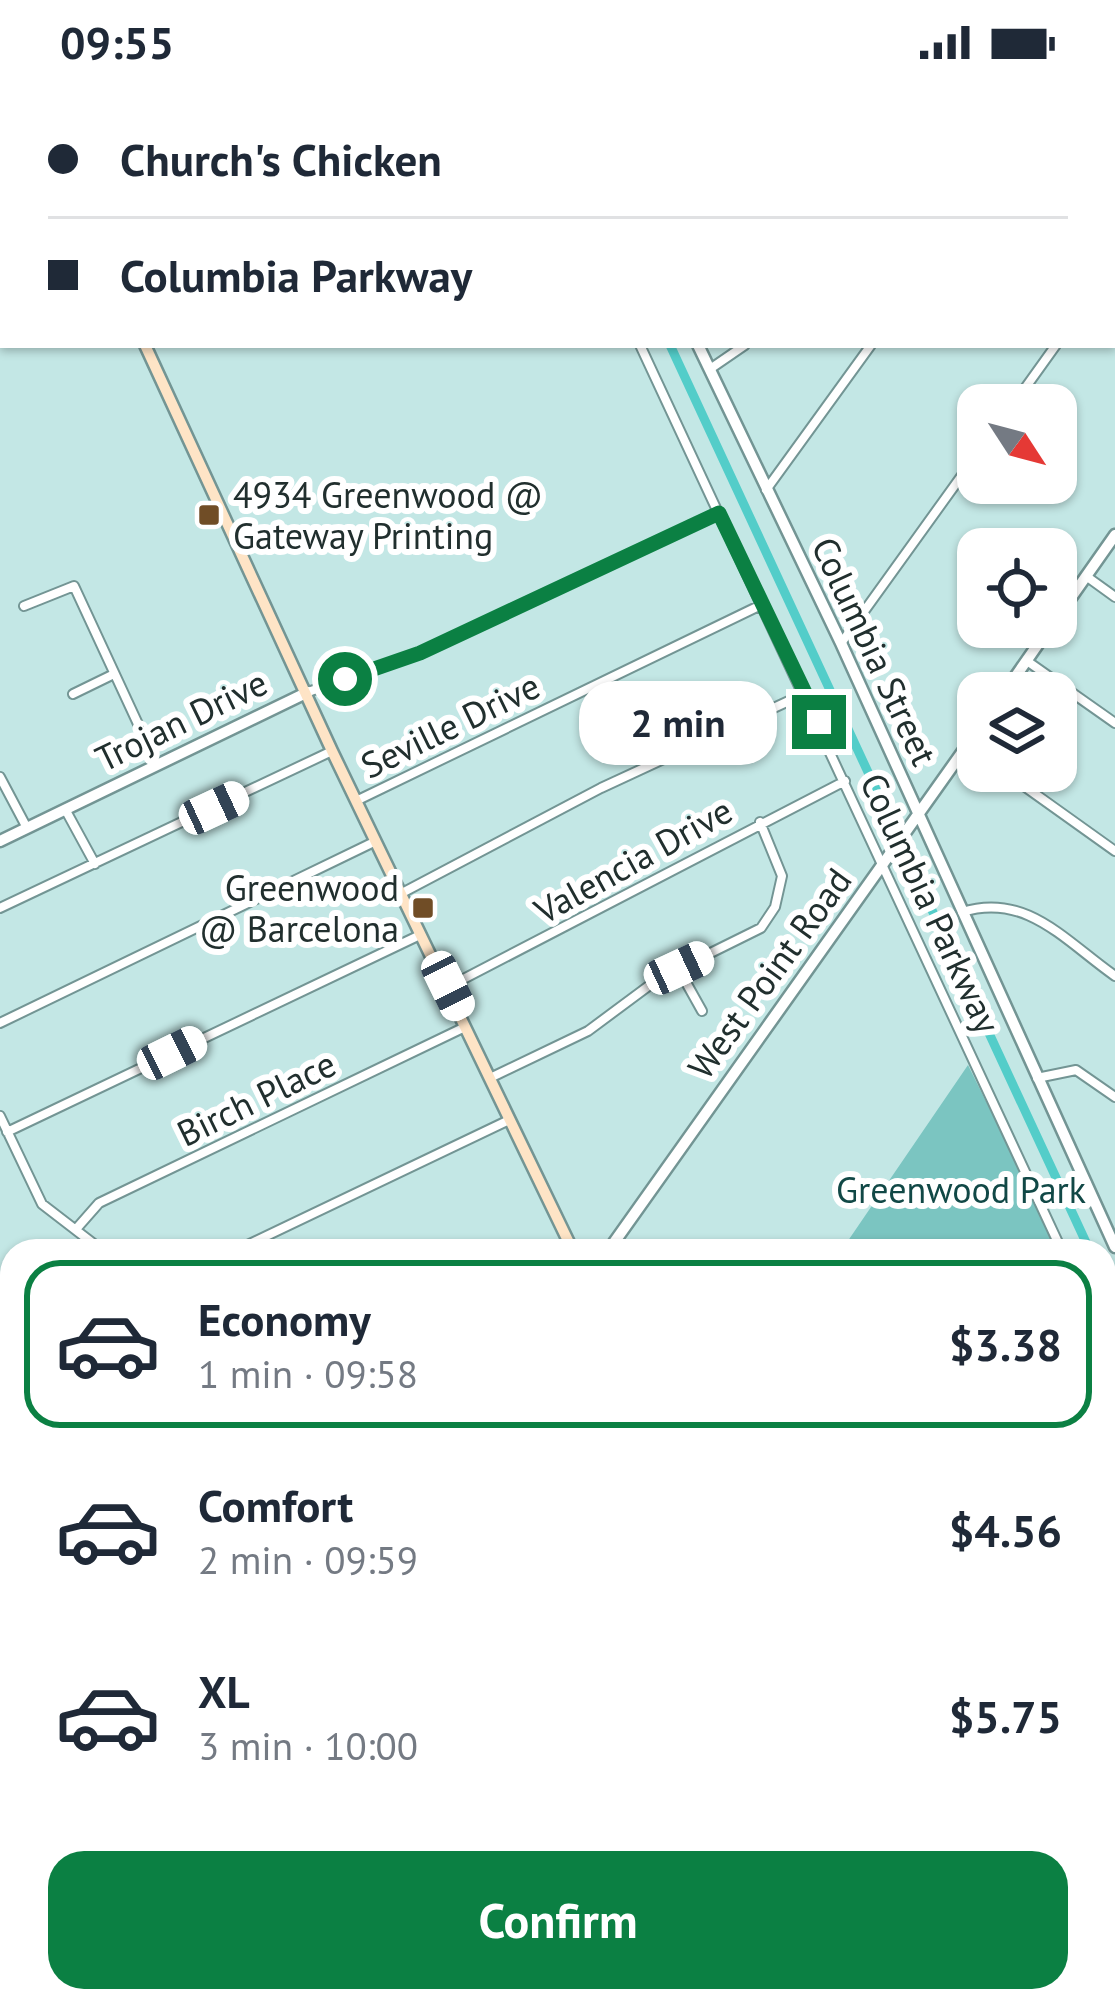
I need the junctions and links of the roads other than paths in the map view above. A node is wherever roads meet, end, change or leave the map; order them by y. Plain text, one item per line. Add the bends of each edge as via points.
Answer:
1 (146, 348) edge
2 (641, 348) edge
3 (700, 348) edge
4 (741, 348) edge
5 (869, 348) edge
6 (1054, 348) edge
7 (710, 369) junction
8 (1028, 384) edge
9 (957, 482) edge
10 (765, 492) junction
11 (719, 513) junction
12 (1115, 535) edge
13 (1086, 576) junction
14 (1077, 589) edge
15 (1115, 597) edge
16 (763, 604) junction
17 (24, 606) dead end
18 (841, 643) junction
19 (1036, 648) edge
20 (1027, 661) junction
21 (1019, 672) edge
22 (114, 674) junction
23 (308, 692) junction
24 (806, 693) junction
25 (73, 694) dead end
26 (1115, 723) edge
27 (332, 752) junction
28 (157, 765) junction
29 (957, 768) edge
30 (0, 777) edge
31 (846, 781) junction
32 (1032, 792) edge
33 (356, 801) junction
34 (65, 809) junction
35 (916, 819) junction
36 (760, 822) junction
37 (27, 828) junction
38 (0, 841) edge
39 (376, 842) junction
40 (1115, 851) edge
41 (887, 859) junction
42 (95, 864) junction
43 (402, 893) junction
44 (0, 908) edge
45 (962, 912) junction
46 (420, 935) junction
47 (679, 968) junction
48 (1115, 976) edge
49 (448, 986) junction
50 (702, 1011) dead end
51 (0, 1023) edge
52 (467, 1027) junction
53 (490, 1078) junction
54 (1037, 1078) junction
55 (1115, 1096) edge
56 (0, 1116) edge
57 (511, 1119) junction
58 (7, 1132) junction
59 (77, 1228) junction
60 (89, 1239) edge
61 (260, 1239) edge
62 (567, 1239) edge
63 (617, 1239) edge
64 (1057, 1239) edge
65 (1111, 1239) edge

1 - 23 main road
2 - 11 street, Columbia Parkway
3 - 7 street, Columbia Street
4 - 7 street
5 - 10 street
6 - 8 street
7 - 10 street, Columbia Street
9 - 18 street
10 - 18 street, Columbia Street
11 - 16 street, Columbia Parkway
11 - 23 street, Trojan Drive via 420,653
12 - 13 street
13 - 14 street
13 - 15 street
16 - 24 street, Columbia Parkway
16 - 33 street, Seville Drive
17 - 22 street via 74,586
18 - 35 street, Columbia Street
19 - 20 street
20 - 21 street
20 - 26 street
22 - 25 street
22 - 28 street
23 - 27 main road
23 - 28 street, Trojan Drive
24 - 31 street, Columbia Parkway
24 - 43 street
27 - 33 main road
27 - 42 street
28 - 34 street, Trojan Drive
29 - 35 street, West Point Road
30 - 37 street
31 - 36 street, Valencia Drive
31 - 41 street, Columbia Parkway
32 - 40 street
33 - 39 main road
34 - 37 street, Trojan Drive
34 - 42 street
35 - 41 street, West Point Road
35 - 45 street, Columbia Street
36 - 47 street via 782,876 770,917 752,934
36 - 49 street, Valencia Drive
37 - 38 street, Trojan Drive
39 - 43 main road
39 - 51 street
41 - 63 street, West Point Road
41 - 64 street, Columbia Parkway
42 - 44 street
43 - 46 main road
45 - 48 street via 1013,906
45 - 54 street, Columbia Street
46 - 49 main road
46 - 58 street
47 - 50 street
47 - 53 street via 588,1031
49 - 52 main road
52 - 53 main road
52 - 59 street, Birch Place via 99,1203
53 - 57 main road
54 - 55 street via 1076,1070
54 - 65 street, Columbia Street
56 - 58 street
57 - 61 street
57 - 62 main road
58 - 59 street via 42,1204
59 - 60 street

